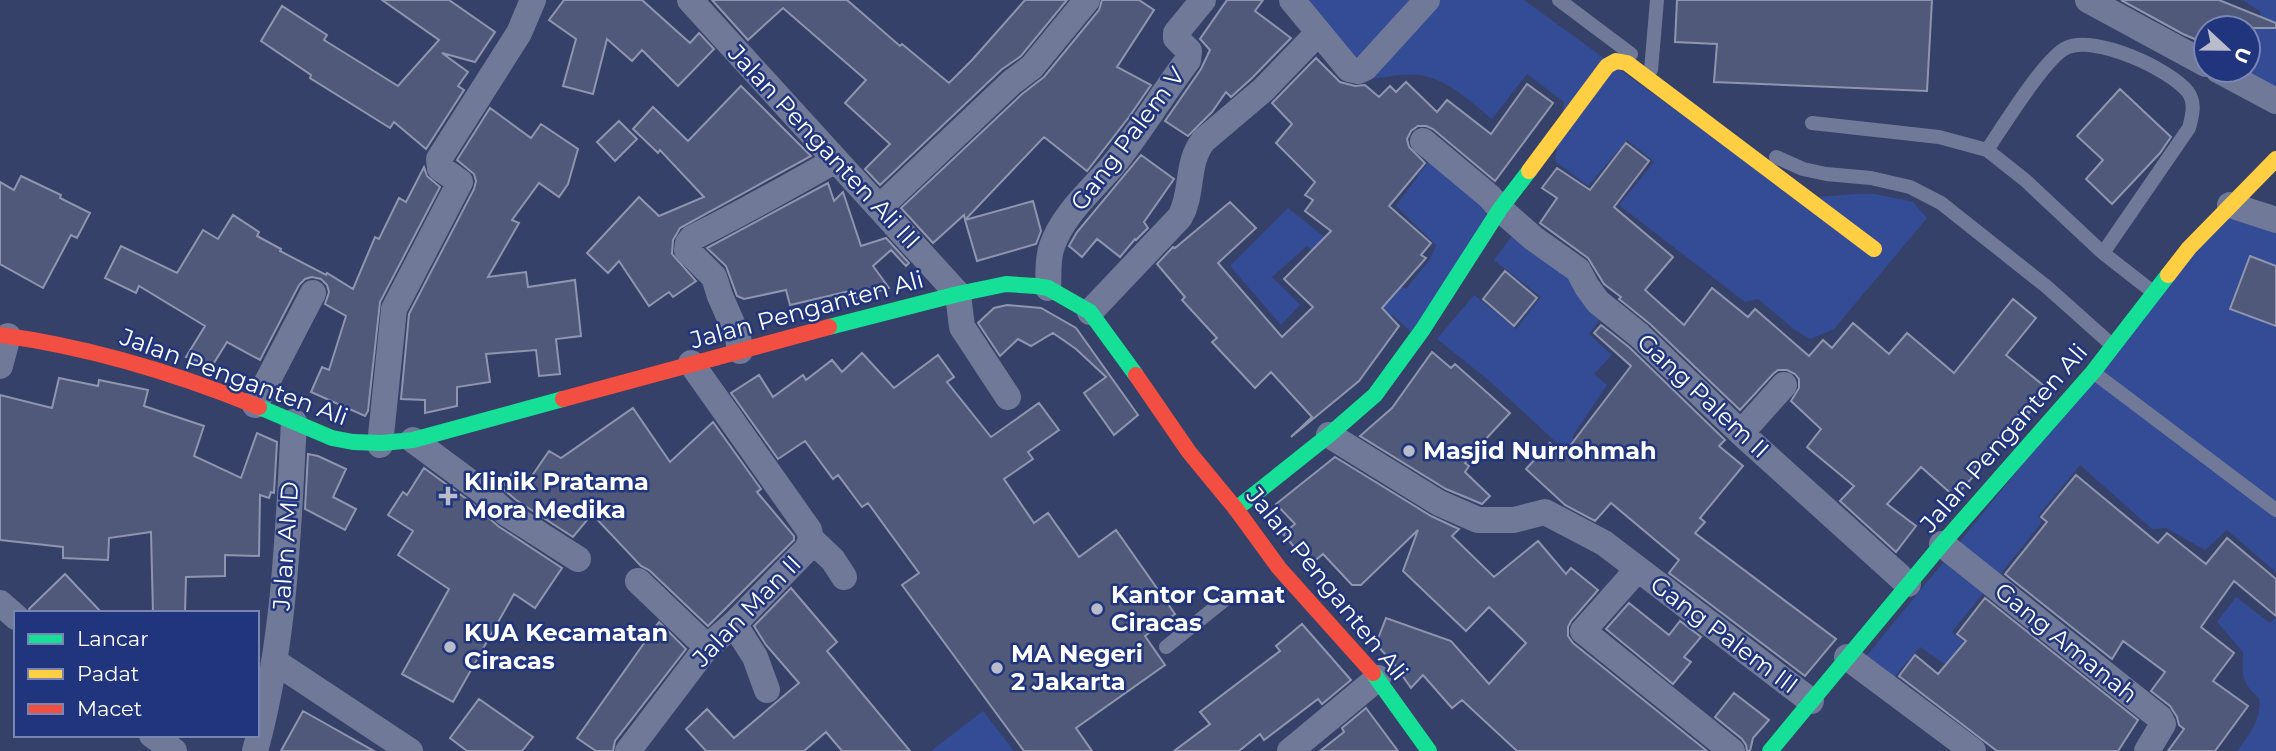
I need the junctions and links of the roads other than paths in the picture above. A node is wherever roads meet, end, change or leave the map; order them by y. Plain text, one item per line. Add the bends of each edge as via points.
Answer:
1 (533, 0) edge
2 (690, 0) edge
3 (1087, 0) edge
4 (1203, 0) edge
5 (1292, 0) edge
6 (1427, 0) edge
7 (1559, 0) edge
8 (1657, 0) edge
9 (2088, 0) edge
10 (2114, 6) edge
11 (1318, 33) junction
12 (2192, 55) edge
13 (1651, 70) junction
14 (2244, 84) edge
15 (2276, 101) edge
16 (1812, 123) dead end
17 (1423, 141) dead end
18 (1987, 150) junction
19 (2276, 159) edge
20 (836, 160) junction
21 (2230, 205) junction
22 (880, 207) junction
23 (1500, 209) junction
24 (2276, 220) edge
25 (1874, 249) dead end
26 (2104, 253) junction
27 (1048, 288) junction
28 (313, 293) dead end
29 (2154, 293) junction
30 (958, 294) junction
31 (1090, 312) junction
32 (4, 335) edge
33 (2113, 346) junction
34 (740, 351) junction
35 (691, 363) junction
36 (0, 366) edge
37 (2094, 372) junction
38 (1784, 385) dead end
39 (1008, 397) dead end
40 (255, 405) junction
41 (294, 422) junction
42 (1741, 433) junction
43 (1329, 435) junction
44 (413, 440) junction
45 (380, 445) junction
46 (1236, 509) junction
47 (2276, 510) edge
48 (811, 539) junction
49 (1942, 544) junction
50 (578, 559) dead end
51 (1637, 570) junction
52 (844, 577) dead end
53 (638, 581) dead end
54 (1908, 584) junction
55 (1227, 598) dead end
56 (0, 603) edge
57 (14, 615) edge
58 (734, 624) junction
59 (707, 647) junction
60 (1166, 647) dead end
61 (1847, 657) junction
62 (274, 661) junction
63 (1378, 678) junction
64 (767, 690) dead end
65 (1811, 701) junction
66 (259, 736) edge
67 (155, 737) edge
68 (1784, 746) edge
69 (174, 751) edge
70 (410, 751) edge
71 (628, 751) edge
72 (1290, 751) edge
73 (1429, 751) edge
74 (1732, 751) edge
75 (1973, 751) edge
76 (2147, 751) edge

1 - 45 street via 519,33 439,159 440,168 460,182 394,309
2 - 20 street, Jalan Penganten Ali III
3 - 22 street via 1032,67
4 - 27 street, Gang Palem V via 1175,36 1189,51 1188,60 1057,234 1051,246
5 - 11 street
6 - 11 street via 1357,71 1349,69
7 - 13 lane
8 - 13 lane
9 - 10 street
10 - 12 street
11 - 31 street via 1196,149 1180,217
13 - 33 lane via 1784,162 1826,174 1910,187 1941,203
14 - 15 street
16 - 18 lane via 1939,137
17 - 23 street, Gang Palem II
18 - 26 lane
18 - 26 lane via 2051,60 2068,47 2126,53 2168,74 2190,94 2194,111 2189,128
19 - 21 street, Jalan Penganten Ali
20 - 22 street, Jalan Penganten Ali III
20 - 34 street via 688,243 687,250 714,277
21 - 24 street
21 - 29 street, Jalan Penganten Ali
22 - 30 street, Jalan Penganten Ali III
23 - 25 street via 1607,66 1616,61 1627,63
23 - 42 street, Gang Palem II via 1578,270 1598,302
23 - 43 street via 1383,384
26 - 29 lane
27 - 30 street, Jalan Penganten Ali via 1006,284
27 - 31 street, Jalan Penganten Ali
28 - 40 street
29 - 33 street, Jalan Penganten Ali
30 - 34 street, Jalan Penganten Ali
30 - 39 street via 962,327
31 - 46 street, Jalan Penganten Ali via 1189,452
32 - 36 street
32 - 40 street, Jalan Penganten Ali via 104,353 177,374
33 - 37 street, Jalan Penganten Ali
34 - 35 street, Jalan Penganten Ali
35 - 44 street, Jalan Penganten Ali
35 - 48 street, Jalan Man II
37 - 47 lane
37 - 49 street, Jalan Penganten Ali
38 - 42 street
40 - 41 street, Jalan Penganten Ali
41 - 45 street, Jalan Penganten Ali via 351,444
41 - 62 street, Jalan AMD via 284,597
42 - 54 street, Gang Palem II
43 - 46 street
43 - 51 street, Gang Palem III via 1439,503 1478,520 1514,520 1545,512 1604,543
44 - 45 street, Jalan Penganten Ali
44 - 50 street via 506,513
46 - 63 street, Jalan Penganten Ali via 1279,568
48 - 52 street
48 - 58 street, Jalan Man II via 807,550
49 - 54 street, Jalan Penganten Ali
49 - 76 street, Gang Amanah via 2160,718 2163,724
51 - 65 street, Gang Palem III
51 - 74 street via 1583,631
53 - 59 street
54 - 61 street, Jalan Penganten Ali
55 - 60 lane
56 - 57 street
58 - 59 street, Jalan Man II
58 - 64 street via 755,657
59 - 71 street, Jalan Man II
61 - 65 street, Jalan Penganten Ali
61 - 75 street
62 - 66 street, Jalan AMD
62 - 70 street
63 - 72 street
63 - 73 street, Jalan Penganten Ali
65 - 68 street, Jalan Penganten Ali
67 - 69 street

